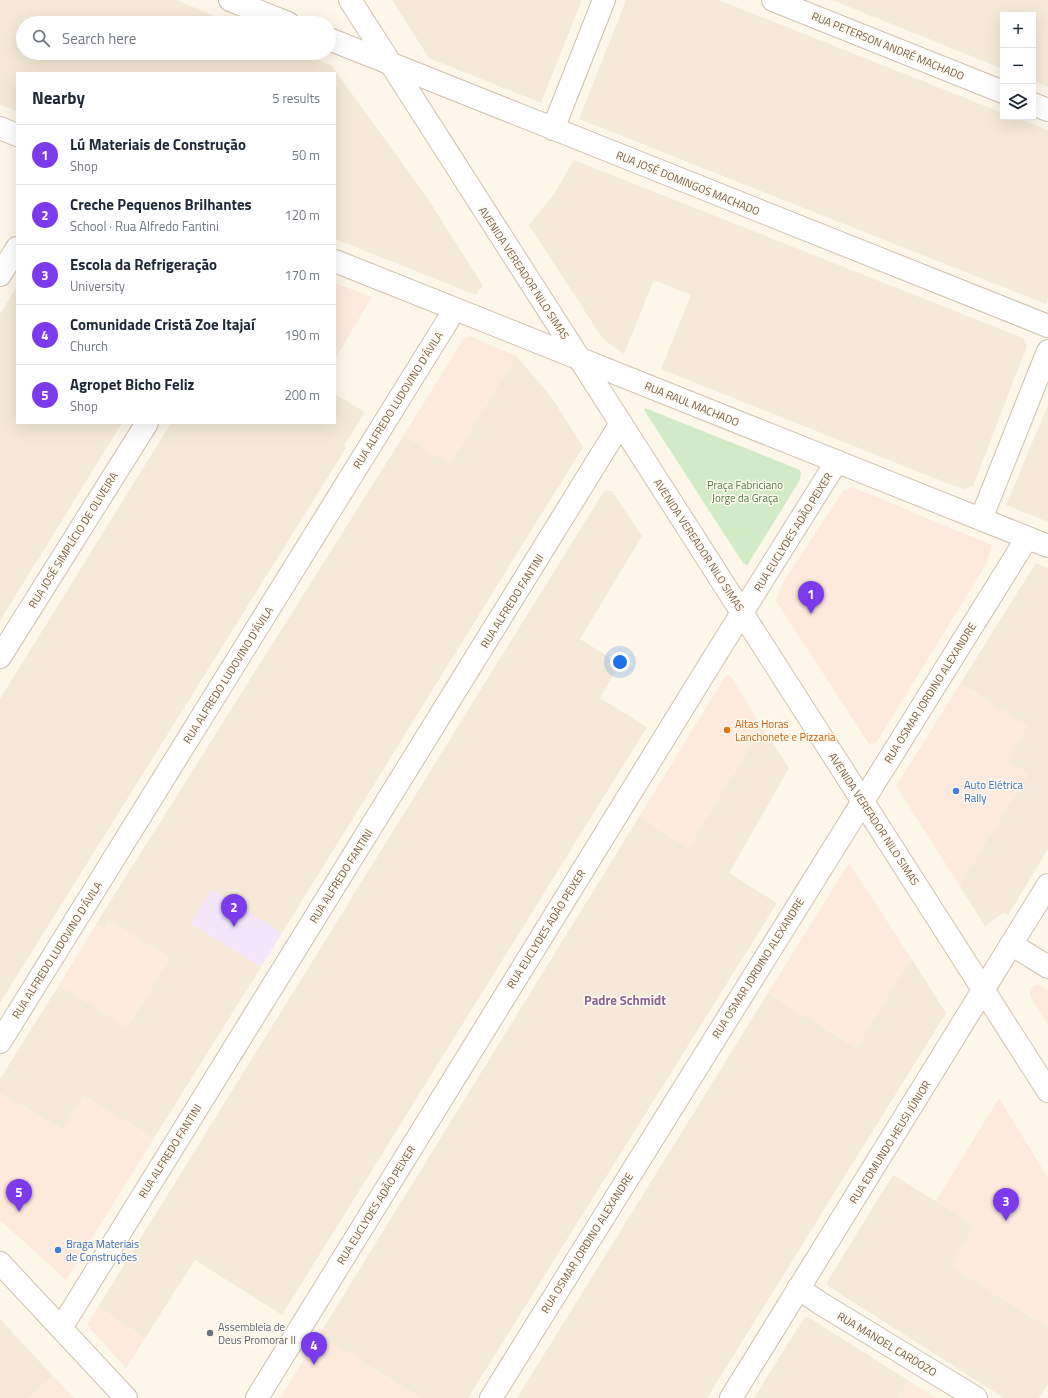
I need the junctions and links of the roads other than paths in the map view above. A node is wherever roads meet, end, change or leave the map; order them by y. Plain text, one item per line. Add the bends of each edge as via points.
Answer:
1 (230, 0) edge
2 (350, 0) edge
3 (604, 0) edge
4 (773, 0) edge
5 (270, 16) edge
6 (336, 42) edge
7 (391, 64) junction
8 (1000, 91) edge
9 (1036, 105) edge
10 (1048, 110) edge
11 (0, 128) edge
12 (553, 129) junction
13 (16, 135) edge
14 (16, 250) edge
15 (336, 261) edge
16 (0, 275) edge
17 (455, 308) junction
18 (1048, 326) edge
19 (1048, 351) edge
20 (579, 358) junction
21 (621, 423) junction
22 (146, 424) edge
23 (837, 462) junction
24 (981, 519) junction
25 (1027, 538) junction
26 (1048, 546) edge
27 (742, 612) junction
28 (0, 657) edge
29 (862, 801) junction
30 (1048, 885) edge
31 (1011, 944) junction
32 (1048, 967) edge
33 (983, 990) junction
34 (0, 1042) edge
35 (1048, 1091) edge
36 (0, 1263) edge
37 (798, 1288) junction
38 (61, 1328) junction
39 (124, 1397) edge
40 (257, 1398) edge
41 (491, 1398) edge
42 (730, 1398) edge
43 (976, 1398) edge

1 - 5 street
2 - 7 street, AVENIDA VEREADOR NILO SIMAS
3 - 12 street
4 - 8 street, RUA PETERSON ANDRÉ MACHADO
6 - 7 street, RUA JOSÉ DOMINGOS MACHADO
7 - 12 street, RUA JOSÉ DOMINGOS MACHADO
7 - 20 street, AVENIDA VEREADOR NILO SIMAS
9 - 10 street
11 - 13 street
12 - 18 street, RUA JOSÉ DOMINGOS MACHADO
14 - 16 street
15 - 17 street, RUA RAUL MACHADO
17 - 20 street, RUA RAUL MACHADO
17 - 34 street, RUA ALFREDO LUDOVINO D'ÁVILA
19 - 24 street
20 - 21 street, AVENIDA VEREADOR NILO SIMAS
20 - 23 street, RUA RAUL MACHADO
21 - 27 street, AVENIDA VEREADOR NILO SIMAS
21 - 38 street, RUA ALFREDO FANTINI
22 - 28 street, RUA JOSÉ SIMPLÍCIO DE OLIVEIRA
23 - 24 street, RUA RAUL MACHADO
23 - 27 street, RUA EUCLYDES ADÃO PEIXER
24 - 25 street, RUA RAUL MACHADO
25 - 26 street, RUA RAUL MACHADO
25 - 29 street, RUA OSMAR JORDINO ALEXANDRE
27 - 29 street, AVENIDA VEREADOR NILO SIMAS
27 - 40 street, RUA EUCLYDES ADÃO PEIXER
29 - 33 street, AVENIDA VEREADOR NILO SIMAS
29 - 41 street, RUA OSMAR JORDINO ALEXANDRE
30 - 31 street, RUA EDMUNDO HEUSI JÚNIOR
31 - 32 street
31 - 33 street, RUA EDMUNDO HEUSI JÚNIOR
33 - 35 street, AVENIDA VEREADOR NILO SIMAS
33 - 37 street, RUA EDMUNDO HEUSI JÚNIOR
36 - 38 street
37 - 42 street, RUA EDMUNDO HEUSI JÚNIOR
37 - 43 street, RUA MANOEL CARDOZO via 820,1304
38 - 39 street

